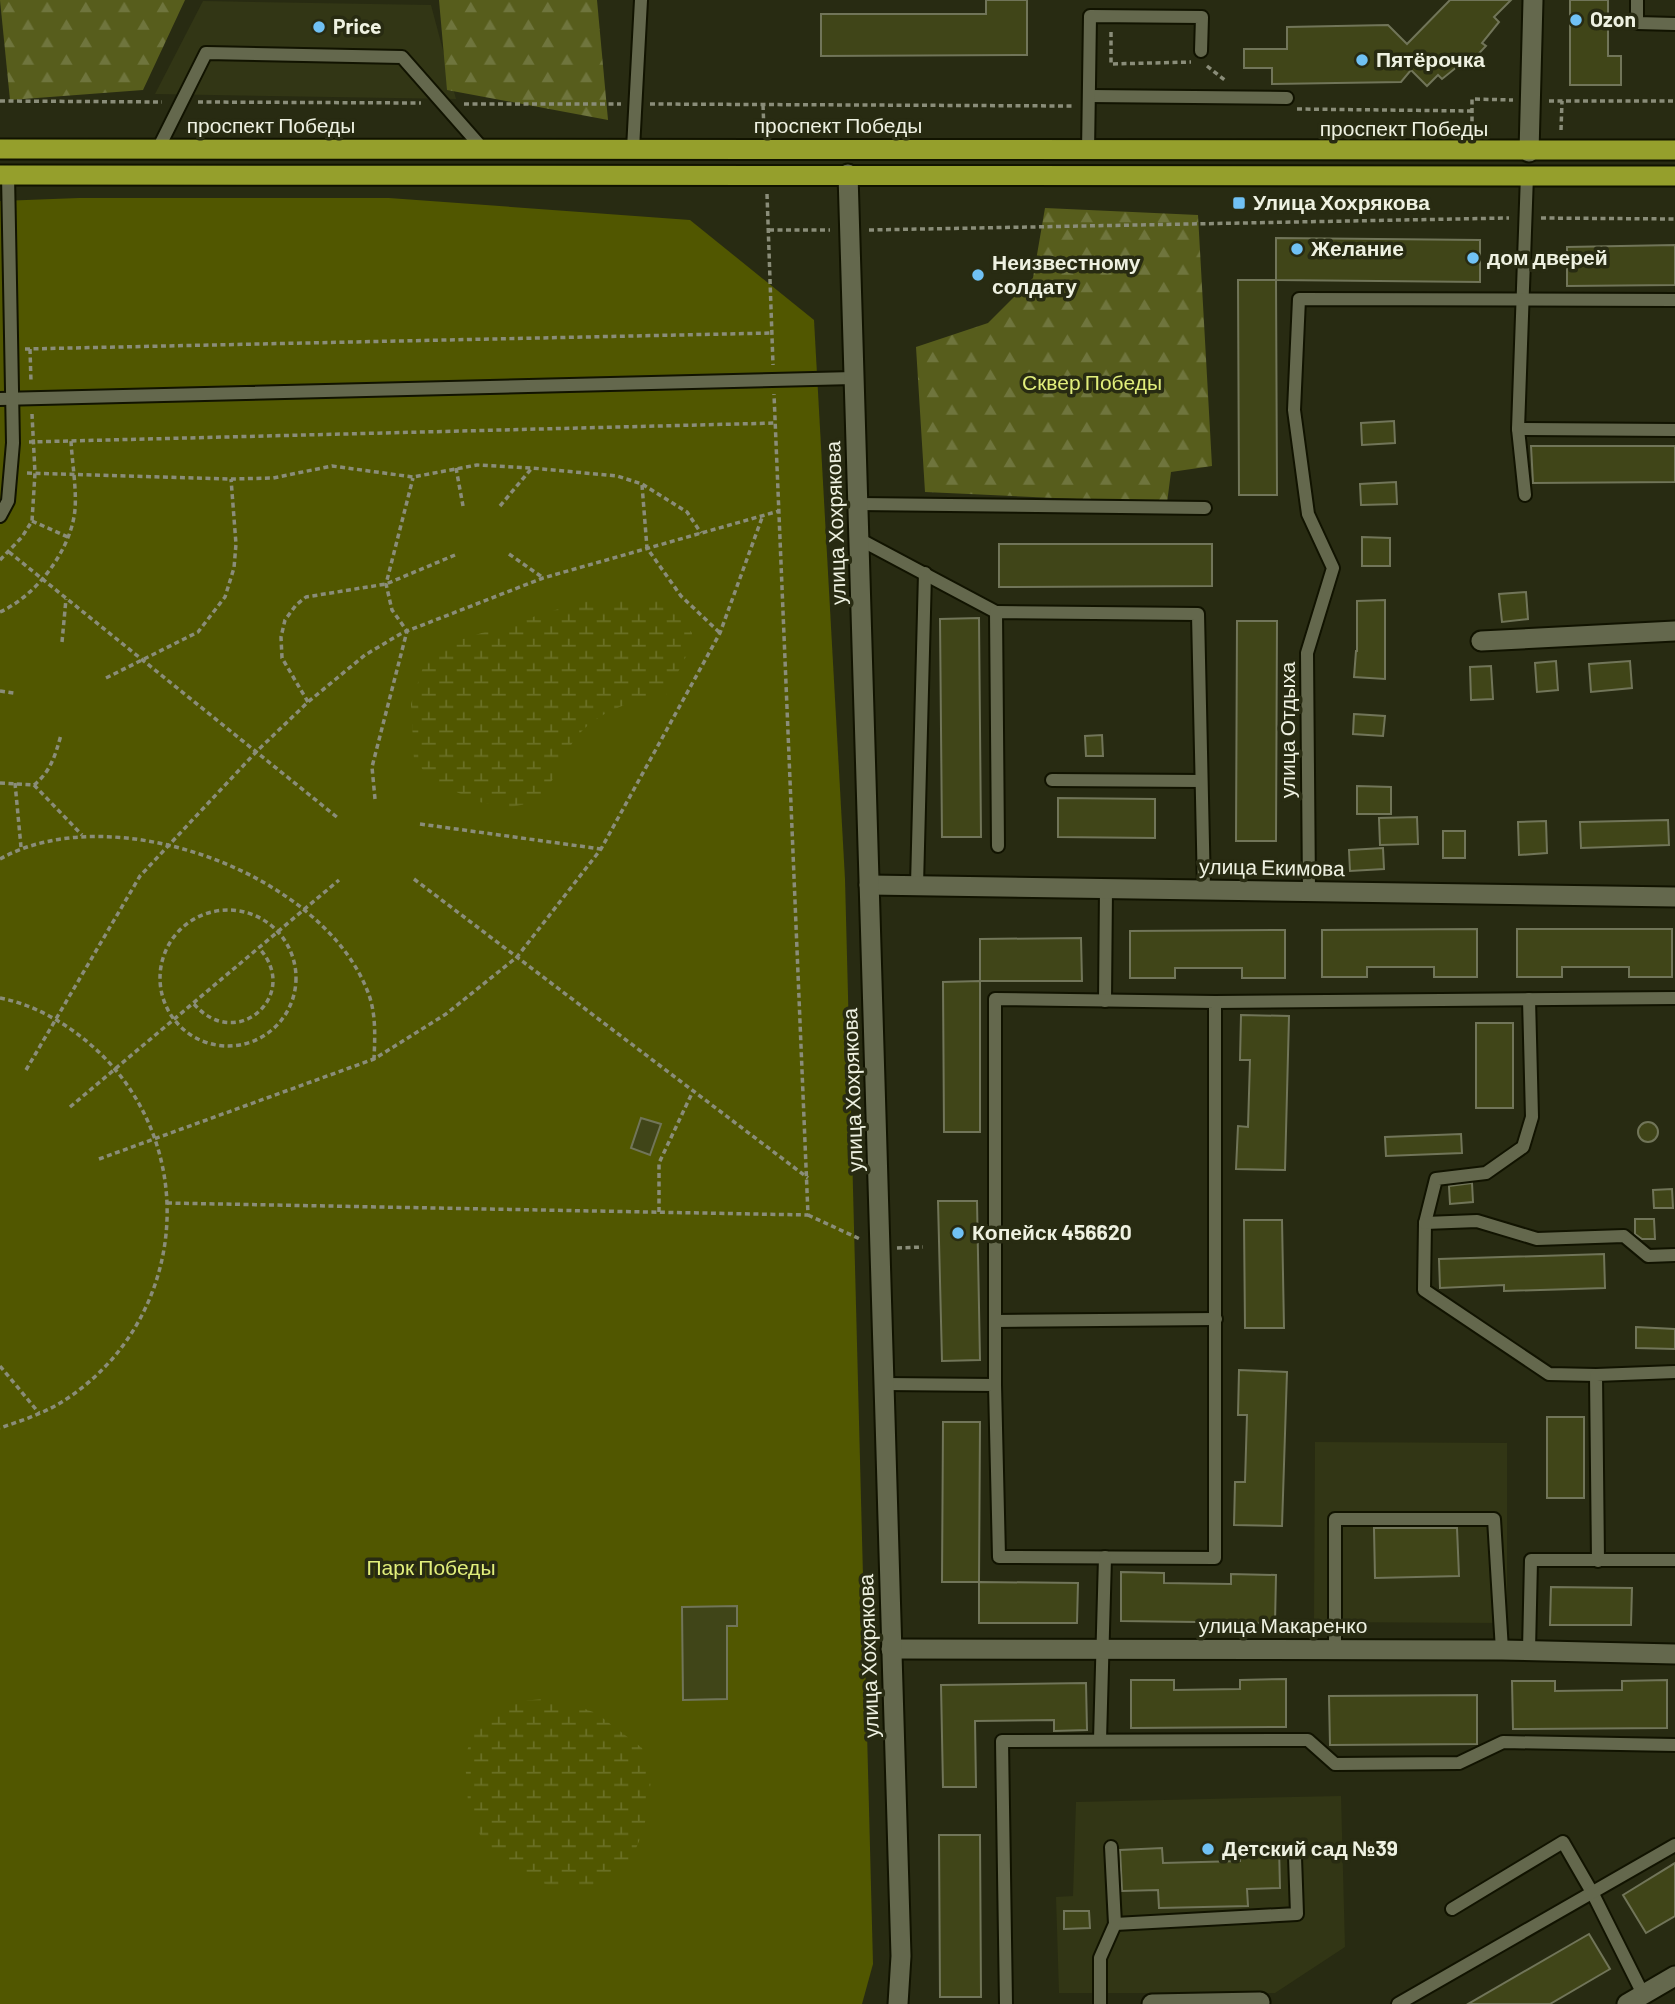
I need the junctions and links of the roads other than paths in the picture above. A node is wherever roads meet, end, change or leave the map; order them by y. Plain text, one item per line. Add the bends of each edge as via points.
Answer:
1 (641, 0) edge
2 (1533, 0) edge
3 (1637, 0) edge
4 (1675, 24) edge
5 (1201, 51) dead end
6 (1089, 101) junction
7 (1290, 104) road end
8 (848, 148) junction
9 (0, 149) edge
10 (158, 149) junction
11 (483, 149) junction
12 (634, 149) junction
13 (1675, 150) edge
14 (1088, 152) junction
15 (1529, 152) junction
16 (848, 174) junction
17 (4, 175) edge
18 (1527, 175) junction
19 (1675, 176) edge
20 (1522, 299) junction
21 (1675, 300) edge
22 (854, 378) junction
23 (6, 399) edge
24 (1518, 429) junction
25 (1675, 430) edge
26 (5, 493) edge
27 (1525, 495) dead end
28 (858, 504) junction
29 (1205, 508) dead end
30 (0, 516) edge
31 (859, 540) junction
32 (925, 573) junction
33 (996, 612) junction
34 (1675, 631) edge
35 (1481, 641) dead end
36 (1052, 780) dead end
37 (1201, 782) junction
38 (998, 846) dead end
39 (869, 885) junction
40 (917, 885) junction
41 (1106, 888) junction
42 (1204, 890) junction
43 (1308, 891) junction
44 (1675, 897) edge
45 (1675, 998) edge
46 (1529, 999) junction
47 (1105, 1001) junction
48 (1215, 1002) junction
49 (1425, 1223) junction
50 (1675, 1255) edge
51 (1216, 1319) junction
52 (995, 1321) junction
53 (1675, 1372) edge
54 (1596, 1375) junction
55 (884, 1384) junction
56 (995, 1385) junction
57 (1105, 1557) junction
58 (1675, 1560) edge
59 (1598, 1561) junction
60 (1104, 1648) junction
61 (891, 1649) junction
62 (1335, 1649) junction
63 (1502, 1650) junction
64 (1529, 1650) junction
65 (1675, 1654) edge
66 (1100, 1741) junction
67 (1675, 1745) edge
68 (1675, 1844) edge
69 (1111, 1847) dead end
70 (1295, 1857) dead end
71 (1593, 1894) junction
72 (1452, 1909) dead end
73 (1115, 1924) junction
74 (1675, 1976) edge
75 (1635, 1999) edge
76 (1260, 2003) edge
77 (898, 2004) edge
78 (1006, 2004) edge
79 (1100, 2004) edge
80 (1152, 2004) edge
81 (1398, 2004) edge

1 - 12 lane
2 - 15 street
3 - 4 lane via 1637,23
5 - 6 lane via 1202,17 1090,16
6 - 7 lane via 1248,98
6 - 14 lane
8 - 12 main road, проспект Победы
8 - 14 main road, проспект Победы
8 - 16 main road
9 - 10 main road, проспект Победы
10 - 11 main road, проспект Победы
10 - 11 lane via 206,53 402,57
11 - 12 main road, проспект Победы
13 - 15 main road, проспект Победы
14 - 15 main road, проспект Победы
15 - 18 main road
16 - 17 main road
16 - 18 main road
16 - 22 street, улица Хохрякова
17 - 23 lane via 11,349
18 - 19 main road
18 - 20 lane
20 - 21 lane
20 - 24 lane
20 - 43 lane, улица Отдыха via 1299,299 1294,410 1308,514 1332,568 1307,653
22 - 23 lane
22 - 28 street, улица Хохрякова
23 - 26 lane via 13,443 12,472
24 - 25 lane
24 - 27 lane
26 - 30 lane via 8,501
28 - 29 lane
28 - 31 street, улица Хохрякова
31 - 32 lane
31 - 39 street, улица Хохрякова
32 - 33 lane
32 - 40 lane
33 - 37 lane via 1198,614
33 - 38 lane
34 - 35 street
36 - 37 lane
37 - 42 lane
39 - 40 street, улица Екимова
39 - 55 street, улица Хохрякова
40 - 41 street, улица Екимова
41 - 42 street, улица Екимова
41 - 47 lane
42 - 43 street, улица Екимова
43 - 44 street, улица Екимова
45 - 46 lane
46 - 48 lane
46 - 49 lane via 1532,1116 1524,1147 1486,1173 1436,1179
47 - 48 lane
47 - 52 lane via 995,999
48 - 51 lane
49 - 50 lane via 1477,1221 1537,1239 1624,1236 1648,1256
49 - 54 lane via 1424,1290 1549,1374
51 - 52 lane
51 - 57 lane via 1215,1558
52 - 56 lane
53 - 54 lane
54 - 59 lane
55 - 56 lane
55 - 61 street, улица Хохрякова
56 - 57 lane via 999,1557
57 - 60 lane
58 - 59 lane
59 - 64 lane via 1531,1560
60 - 61 street, улица Макаренко
60 - 62 street, улица Макаренко
60 - 66 lane
61 - 77 street, улица Хохрякова via 901,1956
62 - 63 street, улица Макаренко
62 - 63 lane via 1335,1519 1493,1519
63 - 64 street, улица Макаренко
64 - 65 street, улица Макаренко
66 - 67 lane via 1308,1740 1335,1764 1459,1763 1503,1742
66 - 78 lane via 1002,1741
68 - 71 lane
69 - 73 lane
70 - 73 lane via 1297,1914
71 - 72 lane via 1563,1842
71 - 75 lane
71 - 81 lane
73 - 79 lane via 1100,1958
74 - 75 street
76 - 80 street

